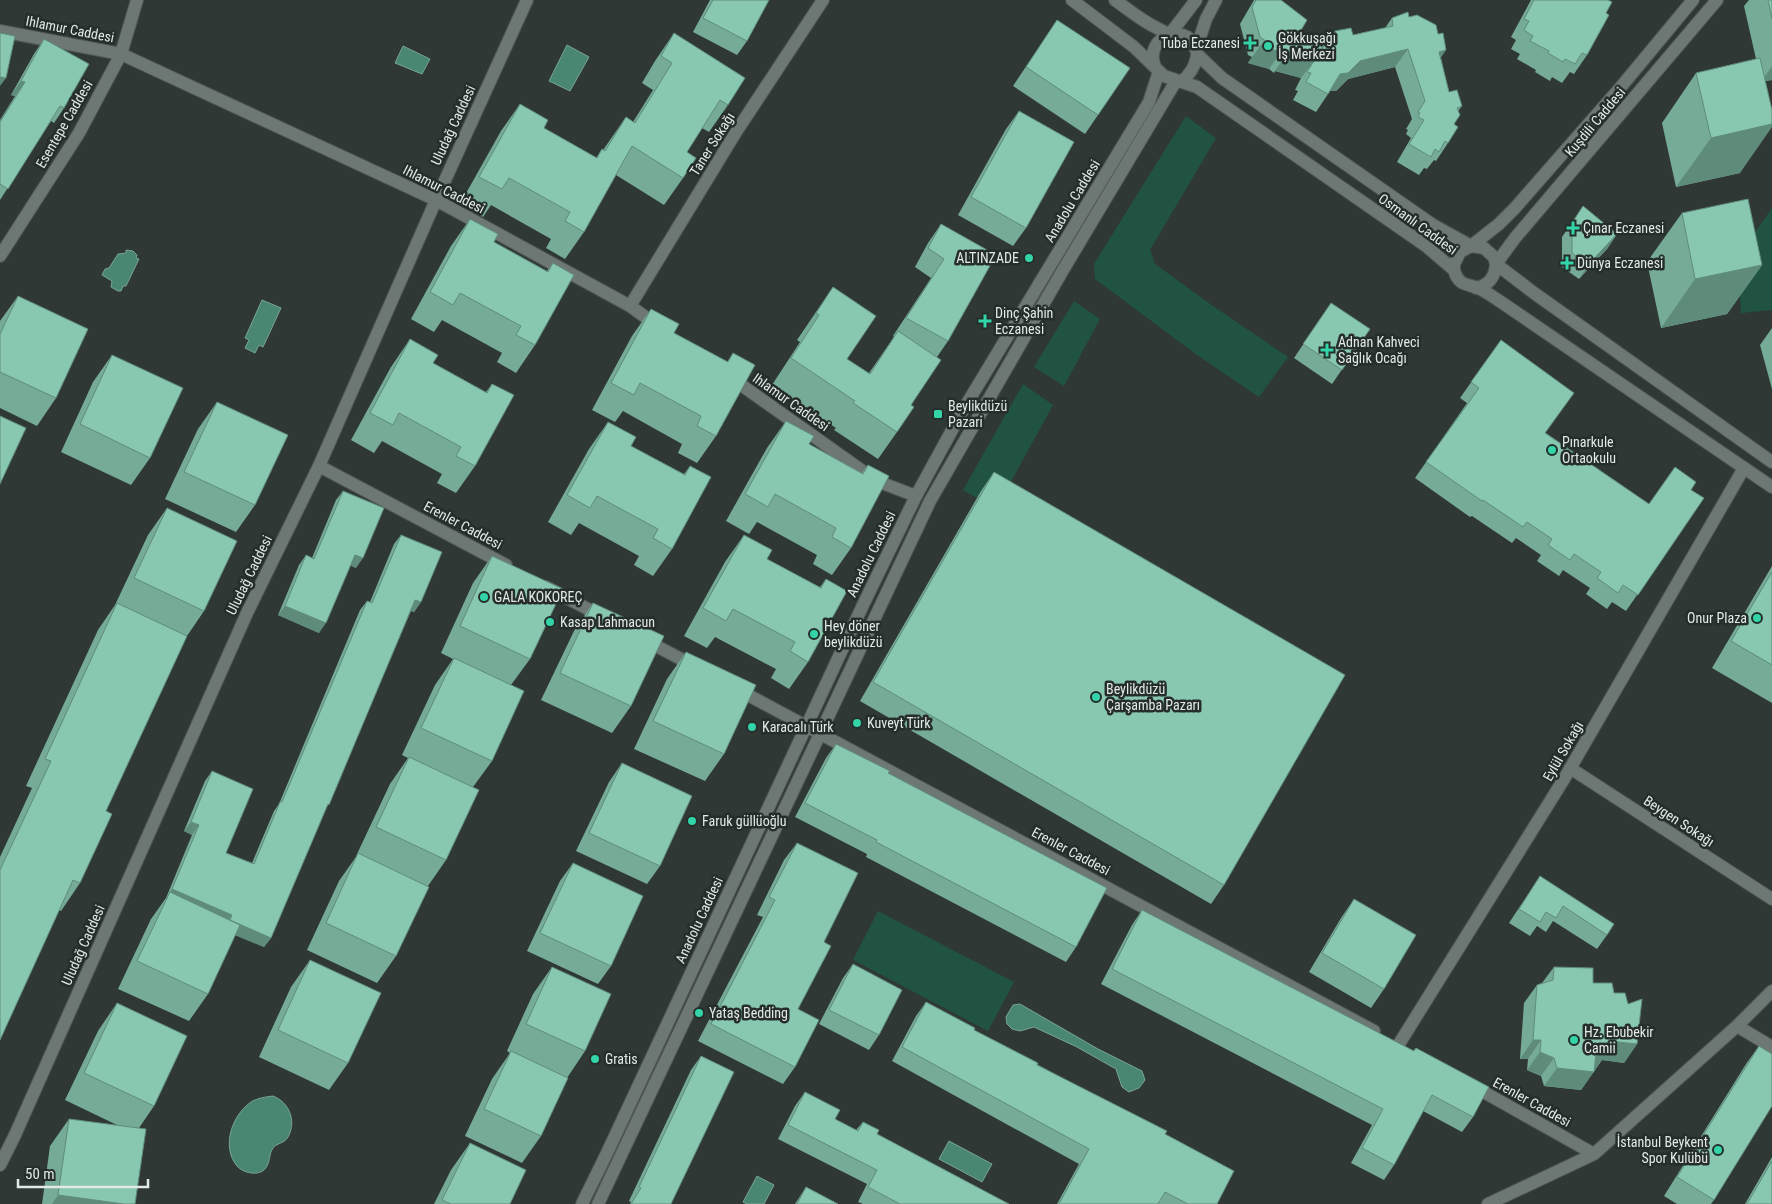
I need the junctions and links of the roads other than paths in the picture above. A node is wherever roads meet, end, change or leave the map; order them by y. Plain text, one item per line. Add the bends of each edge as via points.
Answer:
1 (137, 0) edge
2 (527, 0) edge
3 (823, 0) edge
4 (1072, 0) edge
5 (1116, 0) edge
6 (1196, 0) edge
7 (1216, 0) edge
8 (1693, 0) edge
9 (1717, 0) edge
10 (0, 31) edge
11 (1170, 34) junction
12 (1196, 52) junction
13 (121, 54) junction
14 (1157, 69) junction
15 (1179, 81) junction
16 (436, 200) junction
17 (1471, 246) junction
18 (0, 256) edge
19 (1052, 263) junction
20 (1496, 264) junction
21 (1063, 270) junction
22 (1454, 270) junction
23 (1476, 288) junction
24 (630, 306) junction
25 (670, 334) edge
26 (718, 368) edge
27 (1772, 462) edge
28 (319, 466) junction
29 (1744, 468) junction
30 (1772, 487) edge
31 (916, 496) junction
32 (930, 502) junction
33 (515, 570) edge
34 (532, 579) edge
35 (610, 621) edge
36 (636, 635) edge
37 (705, 672) edge
38 (723, 681) edge
39 (806, 726) junction
40 (820, 733) junction
41 (1570, 768) junction
42 (1772, 899) edge
43 (1772, 992) edge
44 (1737, 1026) junction
45 (1395, 1042) joint
46 (1772, 1047) edge
47 (1458, 1078) edge
48 (1594, 1154) junction
49 (0, 1165) edge
50 (582, 1204) edge
51 (598, 1204) edge
52 (1488, 1204) edge

1 - 13 street, Esentepe Caddesi
2 - 16 street, Uludağ Caddesi
3 - 24 street, Taner Sokağı via 736,132
4 - 14 street, Osmanlı Caddesi via 1134,47
5 - 11 street, Osmanlı Caddesi
6 - 11 street
7 - 12 street via 1206,19
8 - 17 street, Kuşdili Caddesi via 1515,208
9 - 20 street, Kuşdili Caddesi
10 - 13 street, Ihlamur Caddesi
11 - 12 street, Osmanlı Caddesi via 1189,39
11 - 14 street via 1154,47 1153,60
12 - 15 street via 1196,65
12 - 17 street, Osmanlı Caddesi via 1222,78 1433,225
13 - 16 street, Ihlamur Caddesi
13 - 18 street, Esentepe Caddesi via 79,133
14 - 15 street, Osmanlı Caddesi via 1164,76
14 - 19 street, Anadolu Caddesi via 1149,102
15 - 21 street, Anadolu Caddesi
15 - 22 street, Osmanlı Caddesi via 1197,88 1426,246
16 - 24 street, Ihlamur Caddesi
16 - 28 street, Uludağ Caddesi
17 - 20 street, Osmanlı Caddesi via 1490,252
17 - 22 street via 1460,252
19 - 21 street
19 - 31 street, Anadolu Caddesi via 963,410
20 - 23 street via 1496,271 1488,282
20 - 27 street, Osmanlı Caddesi
21 - 32 street, Anadolu Caddesi
22 - 23 street, Osmanlı Caddesi via 1459,281
23 - 29 street, Osmanlı Caddesi
24 - 25 street, Ihlamur Caddesi
26 - 31 street, Ihlamur Caddesi via 861,470 882,483
28 - 33 street, Erenler Caddesi
28 - 49 street, Uludağ Caddesi via 247,613
29 - 30 street, Osmanlı Caddesi
29 - 41 street, Eylül Sokağı
31 - 32 street, Ihlamur Caddesi
31 - 39 street, Anadolu Caddesi
32 - 40 street, Anadolu Caddesi
34 - 35 street
36 - 37 street
38 - 39 street, Erenler Caddesi
39 - 40 street, Erenler Caddesi
39 - 50 street, Anadolu Caddesi
40 - 45 street, Erenler Caddesi
40 - 51 street, Anadolu Caddesi
41 - 42 street, Beygen Sokağı
41 - 45 street, Eylül Sokağı
43 - 44 street
44 - 46 street
44 - 48 street
47 - 48 street, Erenler Caddesi
48 - 52 street

